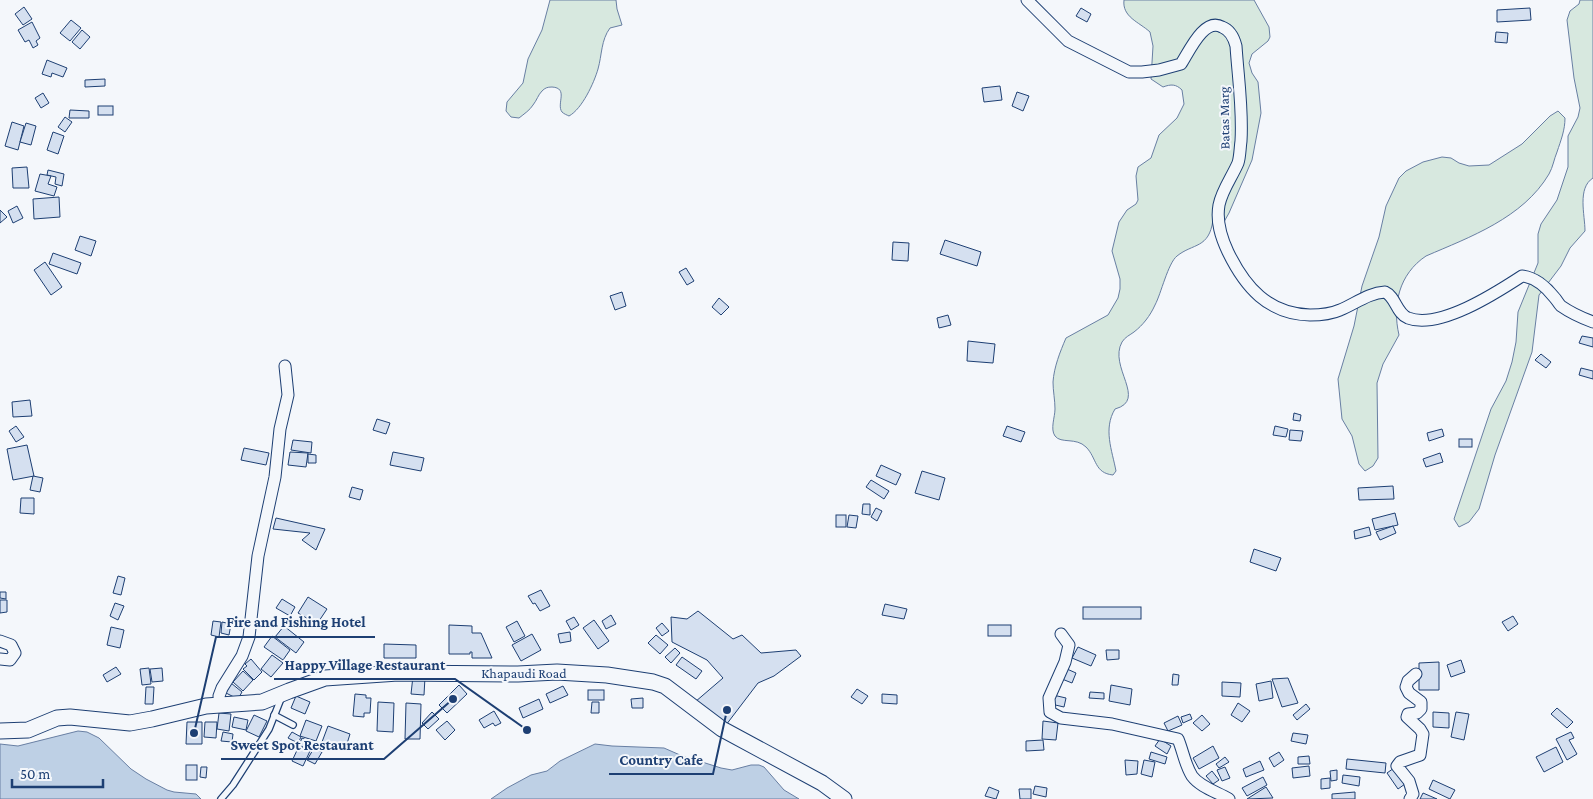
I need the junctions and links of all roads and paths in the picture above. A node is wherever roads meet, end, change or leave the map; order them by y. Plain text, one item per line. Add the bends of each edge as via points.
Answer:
1 (1027, 0) edge
2 (1593, 322) edge
3 (285, 366) dead end
4 (1061, 634) dead end
5 (0, 641) edge
6 (0, 659) edge
7 (1416, 674) dead end
8 (283, 693) junction
9 (220, 704) junction
10 (274, 715) junction
11 (293, 725) dead end
12 (0, 731) edge
13 (221, 799) edge
14 (844, 799) edge
15 (1229, 799) edge
16 (1410, 799) edge

1 - 2 street, Batas Marg via 1068,41 1130,72 1159,70 1181,64 1209,26 1224,27 1234,38 1241,139 1238,161 1220,203 1219,226 1243,280 1270,304 1308,315 1324,314 1385,292 1402,314 1424,320 1479,302 1522,276 1536,280 1560,305
3 - 9 street via 288,395 258,556 249,637 242,656 222,688
4 - 15 street via 1069,645 1049,698 1050,712 1061,718 1112,724 1178,739 1193,777
5 - 6 street via 11,645 15,653 10,660
7 - 16 street via 1406,687 1420,702 1421,709 1407,717 1422,734 1420,755 1397,766 1409,781 1413,794
8 - 9 main road, Khapaudi Road via 262,702
8 - 10 lane
8 - 14 main road, Khapaudi Road via 325,678 398,673 557,672 641,680 665,686 722,729 822,783
9 - 12 main road, Khapaudi Road via 130,723 70,717 57,718 28,730
10 - 11 lane
10 - 13 lane via 269,729

